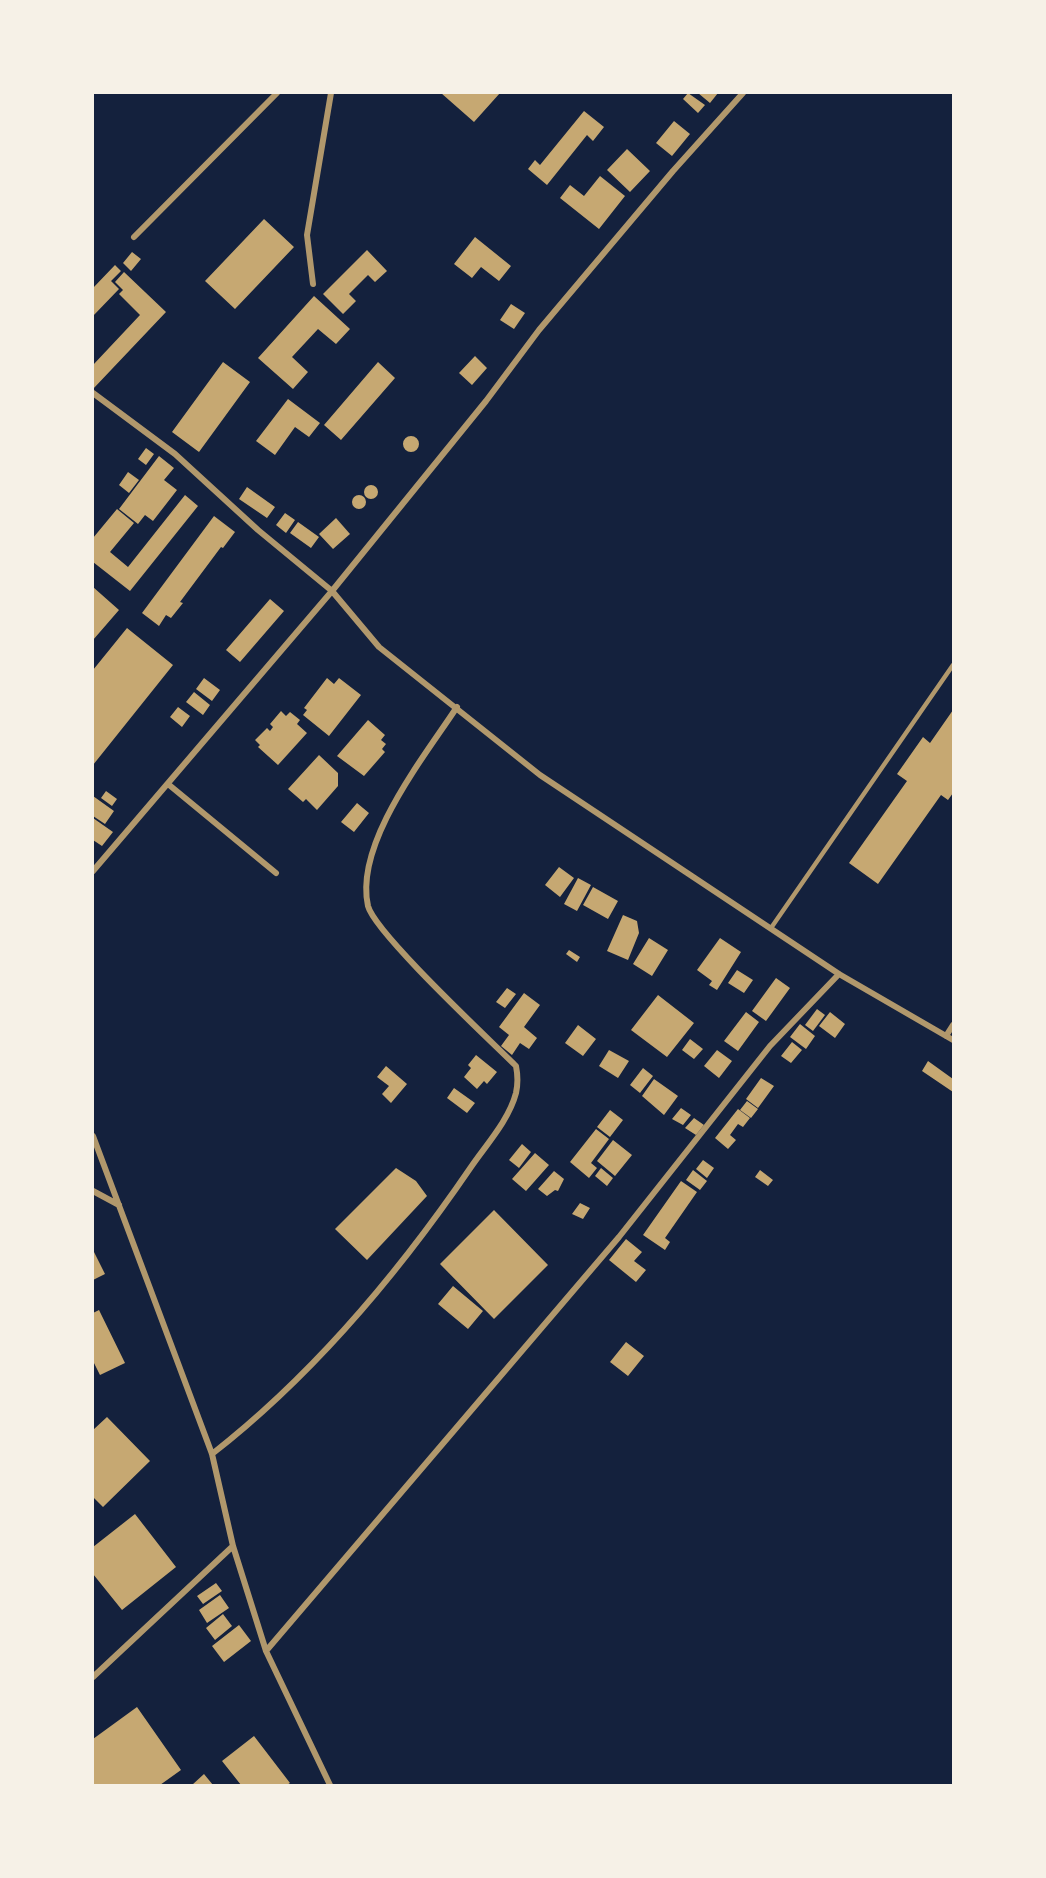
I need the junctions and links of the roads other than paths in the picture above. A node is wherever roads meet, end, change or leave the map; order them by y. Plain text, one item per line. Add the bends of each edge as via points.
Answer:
1 (277, 93) edge
2 (331, 93) edge
3 (743, 93) edge
4 (134, 237) dead end
5 (313, 284) dead end
6 (93, 393) edge
7 (332, 591) junction
8 (953, 665) edge
9 (457, 707) junction
10 (168, 784) junction
11 (93, 871) edge
12 (276, 873) dead end
13 (771, 928) junction
14 (839, 974) junction
15 (953, 1025) edge
16 (946, 1036) junction
17 (953, 1040) edge
18 (93, 1136) edge
19 (93, 1191) edge
20 (119, 1205) junction
21 (212, 1454) junction
22 (233, 1546) junction
23 (266, 1651) junction
24 (93, 1677) edge
25 (330, 1785) edge

1 - 4 street
2 - 5 street via 307,235
3 - 7 street via 539,330
6 - 7 street via 175,453 258,530
7 - 9 street via 379,647
7 - 10 street
8 - 13 lane
9 - 13 street via 540,775
9 - 21 street via 383,821 371,859 369,909 392,941 516,1066 515,1096 469,1170 387,1281 297,1377
10 - 11 street
10 - 12 street
13 - 14 street
14 - 16 street
14 - 23 street via 770,1047 619,1237
15 - 16 street
16 - 17 street
18 - 20 street
19 - 20 street
20 - 21 street
21 - 22 street
22 - 23 street
22 - 24 street
23 - 25 street

